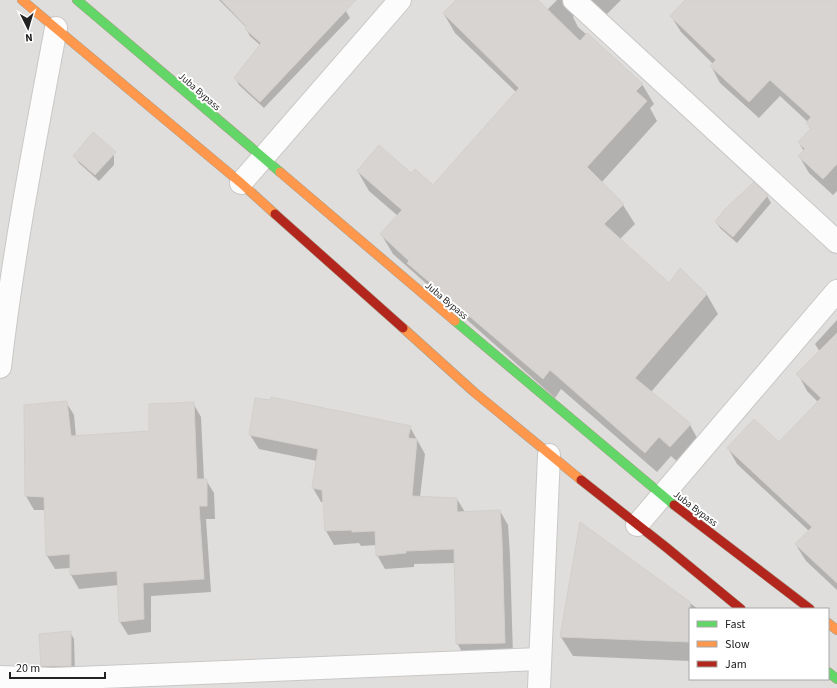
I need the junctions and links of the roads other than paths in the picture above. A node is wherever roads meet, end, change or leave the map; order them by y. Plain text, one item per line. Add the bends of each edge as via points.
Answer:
1 (22, 0) edge
2 (77, 0) edge
3 (400, 0) edge
4 (574, 0) edge
5 (56, 28) junction
6 (262, 158) junction
7 (241, 183) junction
8 (837, 242) edge
9 (837, 291) edge
10 (0, 367) edge
11 (548, 455) junction
12 (662, 496) junction
13 (637, 525) junction
14 (740, 608) edge
15 (809, 608) edge
16 (829, 624) edge
17 (837, 630) edge
18 (540, 659) junction
19 (829, 673) edge
20 (0, 677) edge
21 (837, 679) edge
22 (539, 688) edge

1 - 5 main road
2 - 6 main road, Juba Bypass
3 - 6 street
4 - 8 street
5 - 7 main road
5 - 10 street via 7,301
6 - 7 street
6 - 12 main road, Juba Bypass
7 - 11 main road
9 - 12 street
11 - 13 main road
11 - 18 street
12 - 13 street
12 - 15 main road, Juba Bypass
13 - 14 main road
16 - 17 main road
18 - 20 street via 53,679
18 - 22 street
19 - 21 main road

